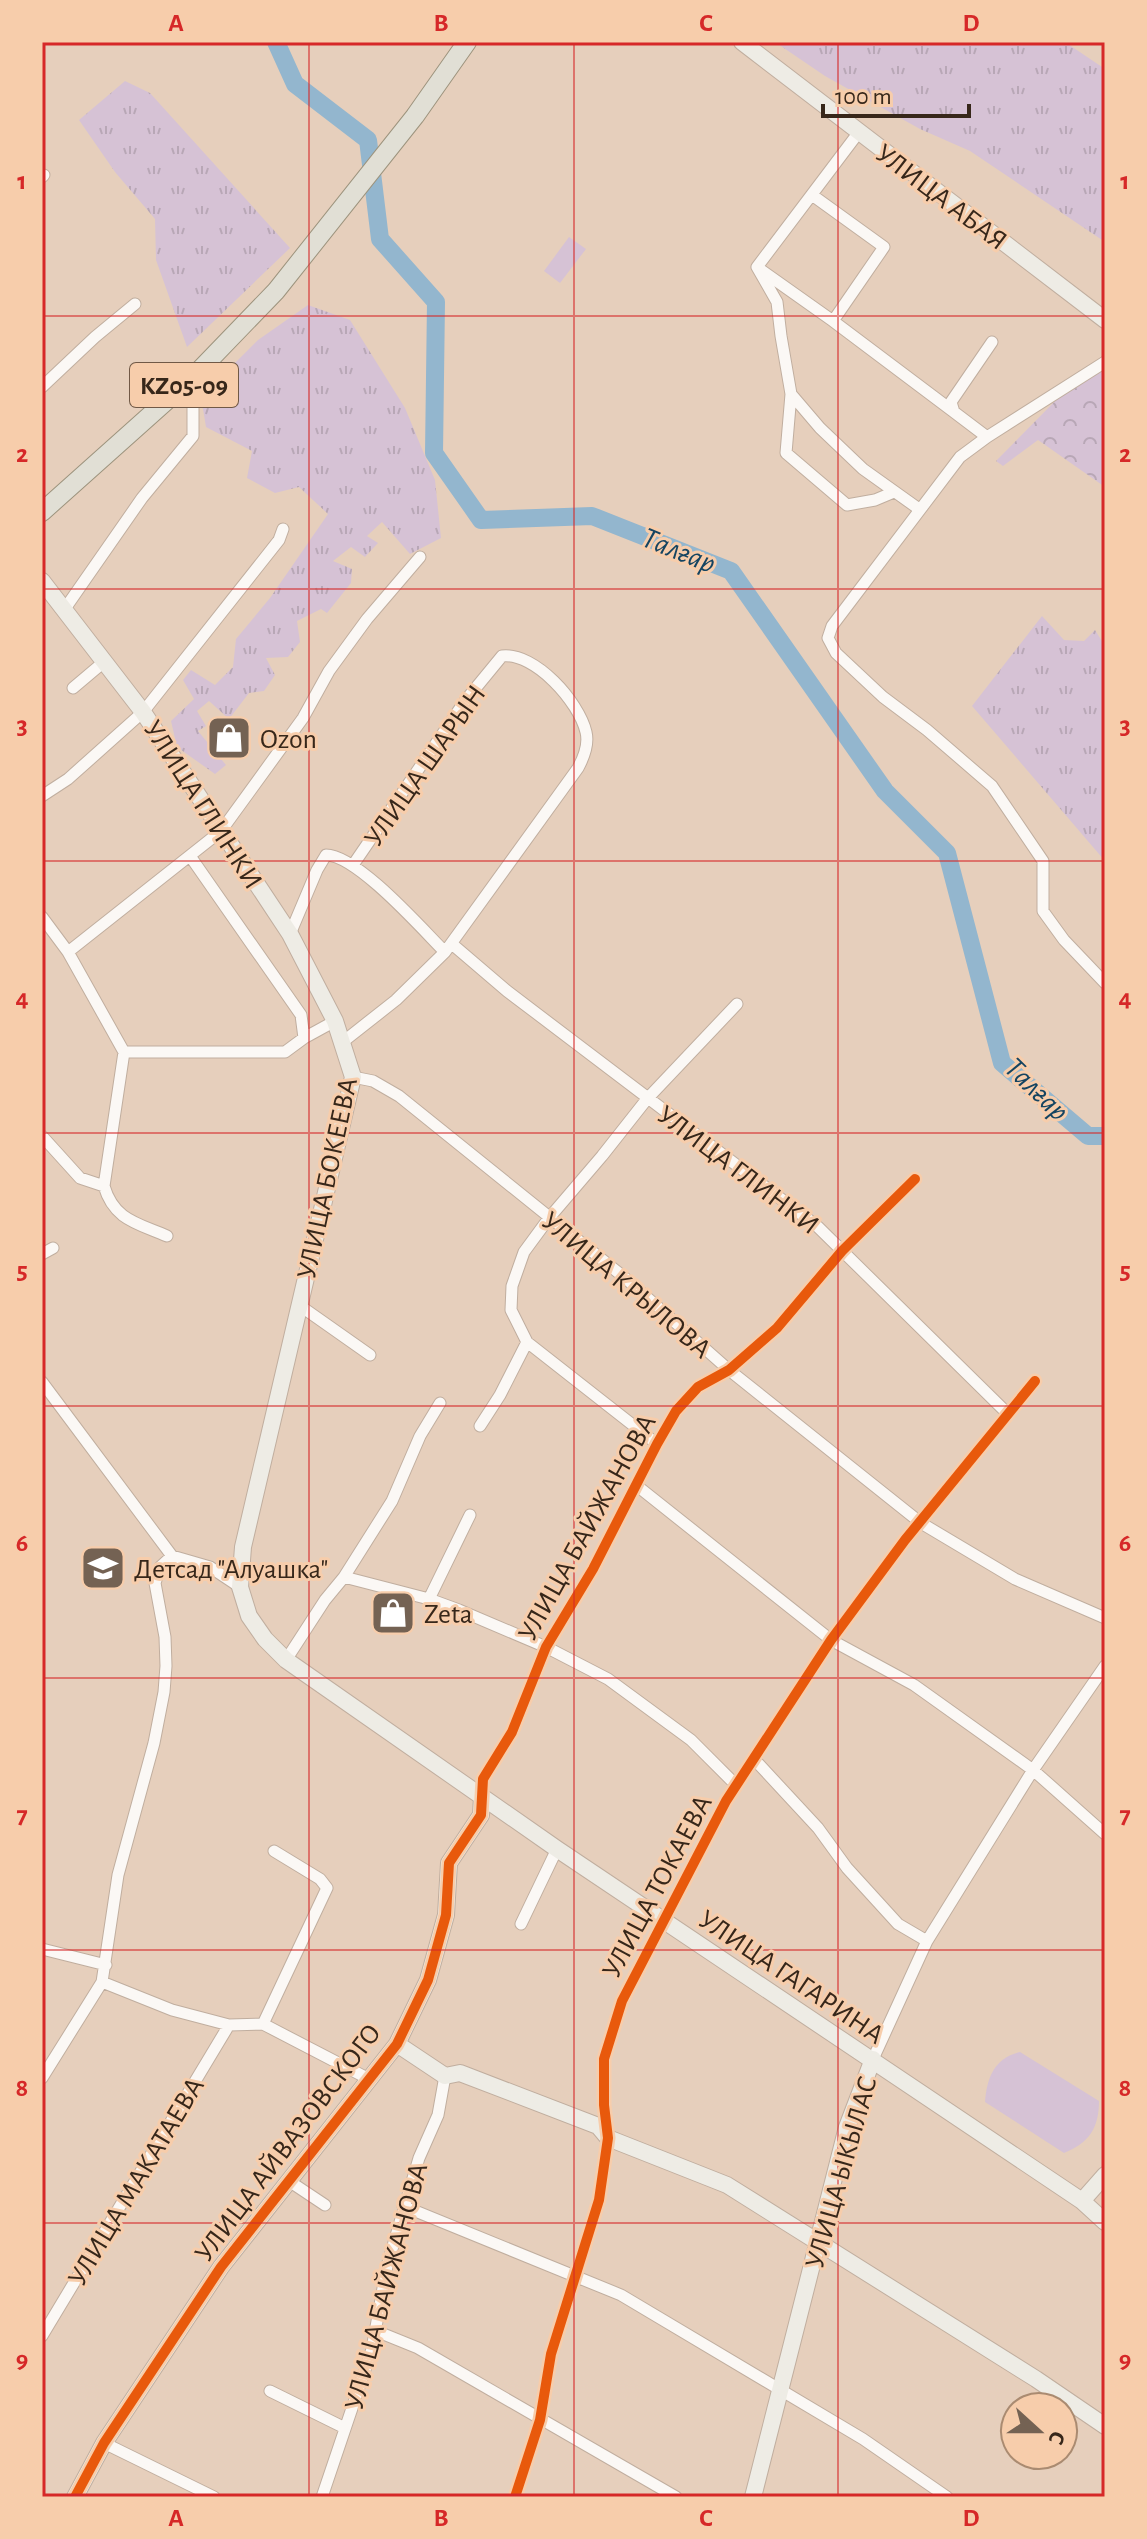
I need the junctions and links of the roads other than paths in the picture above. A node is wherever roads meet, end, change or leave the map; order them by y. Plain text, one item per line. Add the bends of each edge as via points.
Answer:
1 (467, 42) edge
2 (742, 42) edge
3 (859, 132) junction
4 (812, 195) junction
5 (757, 267) junction
6 (135, 304) dead end
7 (1105, 320) edge
8 (833, 321) junction
9 (992, 342) dead end
10 (1105, 362) edge
11 (193, 377) junction
12 (42, 387) edge
13 (791, 394) junction
14 (954, 412) junction
15 (987, 437) junction
16 (894, 492) junction
17 (919, 509) junction
18 (42, 512) edge
19 (283, 529) dead end
20 (420, 557) dead end
21 (42, 581) edge
22 (64, 610) junction
23 (105, 661) junction
24 (73, 688) dead end
25 (143, 712) junction
26 (585, 756) joint
27 (42, 796) edge
28 (221, 831) junction
29 (190, 856) junction
30 (353, 865) junction
31 (42, 917) edge
32 (290, 934) junction
33 (449, 948) junction
34 (68, 952) junction
35 (1105, 983) edge
36 (737, 1004) dead end
37 (335, 1021) junction
38 (304, 1038) junction
39 (344, 1041) junction
40 (124, 1052) junction
41 (353, 1077) junction
42 (647, 1099) junction
43 (42, 1136) edge
44 (915, 1179) dead end
45 (104, 1186) junction
46 (549, 1218) junction
47 (167, 1236) dead end
48 (842, 1251) junction
49 (299, 1305) junction
50 (527, 1342) junction
51 (370, 1355) dead end
52 (729, 1370) junction
53 (1035, 1381) dead end
54 (42, 1382) edge
55 (440, 1403) dead end
56 (1007, 1413) junction
57 (480, 1426) dead end
58 (657, 1444) junction
59 (636, 1485) junction
60 (470, 1515) dead end
61 (921, 1523) junction
62 (172, 1556) junction
63 (344, 1577) junction
64 (240, 1587) junction
65 (429, 1599) junction
66 (1105, 1618) edge
67 (831, 1640) junction
68 (546, 1647) junction
69 (286, 1660) junction
70 (1105, 1666) edge
71 (754, 1759) junction
72 (1033, 1770) junction
73 (736, 1785) junction
74 (482, 1796) junction
75 (504, 1811) junction
76 (481, 1815) junction
77 (1105, 1834) edge
78 (557, 1849) junction
79 (274, 1851) dead end
80 (664, 1919) junction
81 (521, 1924) dead end
82 (927, 1941) junction
83 (42, 1949) edge
84 (106, 1965) junction
85 (102, 1982) junction
86 (263, 2024) junction
87 (229, 2025) junction
88 (397, 2044) junction
89 (873, 2059) junction
90 (445, 2076) junction
91 (42, 2078) edge
92 (369, 2079) junction
93 (608, 2138) junction
94 (1105, 2175) edge
95 (289, 2181) junction
96 (1082, 2201) junction
97 (325, 2205) dead end
98 (403, 2206) junction
99 (1105, 2222) edge
100 (818, 2242) junction
101 (574, 2275) junction
102 (376, 2331) junction
103 (42, 2336) edge
104 (781, 2389) junction
105 (270, 2391) dead end
106 (540, 2420) junction
107 (1105, 2426) edge
108 (345, 2428) junction
109 (104, 2443) junction
110 (75, 2497) edge
111 (214, 2497) edge
112 (322, 2497) edge
113 (515, 2497) edge
114 (676, 2497) edge
115 (753, 2497) edge
116 (947, 2497) edge

1 - 11 main road, KZ05-09 via 313,246
2 - 3 street, УЛИЦА АБАЯ
3 - 4 street
3 - 7 street, УЛИЦА АБАЯ
4 - 5 street
4 - 8 street via 884,247
5 - 8 street
5 - 13 street via 777,302
6 - 12 street
8 - 14 street
9 - 14 street via 951,402
10 - 15 street
11 - 18 main road, KZ05-09
11 - 22 street via 193,436 142,498
13 - 16 street via 863,469
13 - 16 street via 786,453 847,505
14 - 15 street
15 - 17 street via 960,457
16 - 17 street
17 - 35 street via 828,638 836,653 883,697 992,786 1043,861 1043,911
19 - 25 street
20 - 28 street via 329,671 303,718
21 - 22 street, УЛИЦА ГЛИНКИ
22 - 23 street, УЛИЦА ГЛИНКИ
23 - 24 street
23 - 25 street, УЛИЦА ГЛИНКИ
25 - 27 street
25 - 28 street, УЛИЦА ГЛИНКИ
26 - 30 street, УЛИЦА ШАРЫН via 587,734 577,709 556,682 519,656 502,656 465,701
26 - 33 street, УЛИЦА БОКЕЕВА
28 - 29 street
28 - 32 street, УЛИЦА ГЛИНКИ
29 - 34 street
29 - 38 street via 301,1015
30 - 32 street, УЛИЦА ШАРЫН via 326,855
30 - 33 street, УЛИЦА ГЛИНКИ
31 - 34 street
32 - 37 street, УЛИЦА ГЛИНКИ
33 - 39 street, УЛИЦА БОКЕЕВА
33 - 42 street, УЛИЦА ГЛИНКИ
34 - 40 street
36 - 42 street
37 - 38 street
37 - 39 street, УЛИЦА ГЛИНКИ
38 - 40 street via 285,1052
39 - 41 street, УЛИЦА БОКЕЕВА
40 - 45 street
41 - 46 street, УЛИЦА КРЫЛОВА via 399,1096
41 - 49 street, УЛИЦА БОКЕЕВА
42 - 46 street
42 - 48 street, УЛИЦА ГЛИНКИ via 818,1227
43 - 45 street via 80,1178
44 - 48 street, УЛИЦА БАЙЖАНОВА
45 - 47 street via 108,1202 121,1216
46 - 50 street via 524,1252 512,1286 511,1310
46 - 52 street, УЛИЦА КРЫЛОВА
48 - 52 street, УЛИЦА БАЙЖАНОВА via 777,1328
48 - 56 street, УЛИЦА ГЛИНКИ
49 - 51 street
49 - 64 street, УЛИЦА БОКЕЕВА via 243,1547
50 - 57 street
50 - 58 street
52 - 58 street, УЛИЦА БАЙЖАНОВА via 698,1387
52 - 61 street, УЛИЦА КРЫЛОВА
53 - 56 street, УЛИЦА ТОКАЕВА
54 - 62 street
55 - 63 street via 392,1501
56 - 61 street, УЛИЦА ТОКАЕВА
58 - 59 street, УЛИЦА БАЙЖАНОВА
59 - 67 street
59 - 68 street, УЛИЦА БАЙЖАНОВА
60 - 65 street
61 - 66 street, УЛИЦА КРЫЛОВА via 1015,1579
61 - 67 street, УЛИЦА ТОКАЕВА
62 - 64 street via 210,1567
62 - 84 street via 160,1567 155,1583 165,1637 164,1692 118,1875
63 - 65 street
63 - 69 street
64 - 69 street, УЛИЦА ГАГАРИНА via 249,1616
65 - 68 street
67 - 71 street, УЛИЦА ТОКАЕВА
67 - 72 street via 914,1685
68 - 73 street via 608,1679 691,1740
68 - 74 street, УЛИЦА БАЙЖАНОВА via 512,1732 483,1779
69 - 74 street, УЛИЦА ГАГАРИНА
70 - 72 street, УЛИЦА ЫКЫЛАС
71 - 73 street, УЛИЦА ТОКАЕВА
71 - 82 street via 898,1924
72 - 77 street
72 - 82 street, УЛИЦА ЫКЫЛАС
73 - 80 street, УЛИЦА ТОКАЕВА
74 - 75 street, УЛИЦА ГАГАРИНА
74 - 76 street
75 - 76 street
75 - 78 street, УЛИЦА ГАГАРИНА
76 - 88 street, УЛИЦА АЙВАЗОВСКОГО via 449,1863 446,1915 428,1980
78 - 80 street, УЛИЦА ГАГАРИНА
78 - 81 street
79 - 86 street via 327,1888
80 - 89 street, УЛИЦА ГАГАРИНА
80 - 93 street, УЛИЦА ТОКАЕВА via 622,2001 604,2059
82 - 89 street, УЛИЦА ЫКЫЛАС
83 - 84 street
84 - 85 street
85 - 87 street via 172,2010
85 - 91 street
86 - 87 street
86 - 92 street
87 - 103 street, УЛИЦА МАКАТАЕВА
88 - 90 street
88 - 92 street, УЛИЦА АЙВАЗОВСКОГО
89 - 96 street, УЛИЦА ГАГАРИНА
89 - 100 street, УЛИЦА ЫКЫЛАС via 847,2127
90 - 93 street via 460,2073 598,2126
90 - 98 street, УЛИЦА БАЙЖАНОВА via 438,2115
92 - 95 street, УЛИЦА АЙВАЗОВСКОГО
93 - 100 street via 727,2185
93 - 101 street, УЛИЦА ТОКАЕВА via 599,2200
94 - 96 street
95 - 97 street
95 - 109 street, УЛИЦА АЙВАЗОВСКОГО via 221,2267
96 - 99 street, УЛИЦА ГАГАРИНА
98 - 101 street
98 - 102 street, УЛИЦА БАЙЖАНОВА
100 - 104 street, УЛИЦА ЫКЫЛАС
100 - 107 street
101 - 104 street via 621,2295
101 - 106 street, УЛИЦА ТОКАЕВА via 551,2354
102 - 106 street via 418,2348
102 - 108 street, УЛИЦА БАЙЖАНОВА
104 - 115 street, УЛИЦА ЫКЫЛАС
104 - 116 street
105 - 108 street
106 - 113 street, УЛИЦА ТОКАЕВА
106 - 114 street
108 - 112 street, УЛИЦА БАЙЖАНОВА
109 - 110 street, УЛИЦА АЙВАЗОВСКОГО
109 - 111 street

